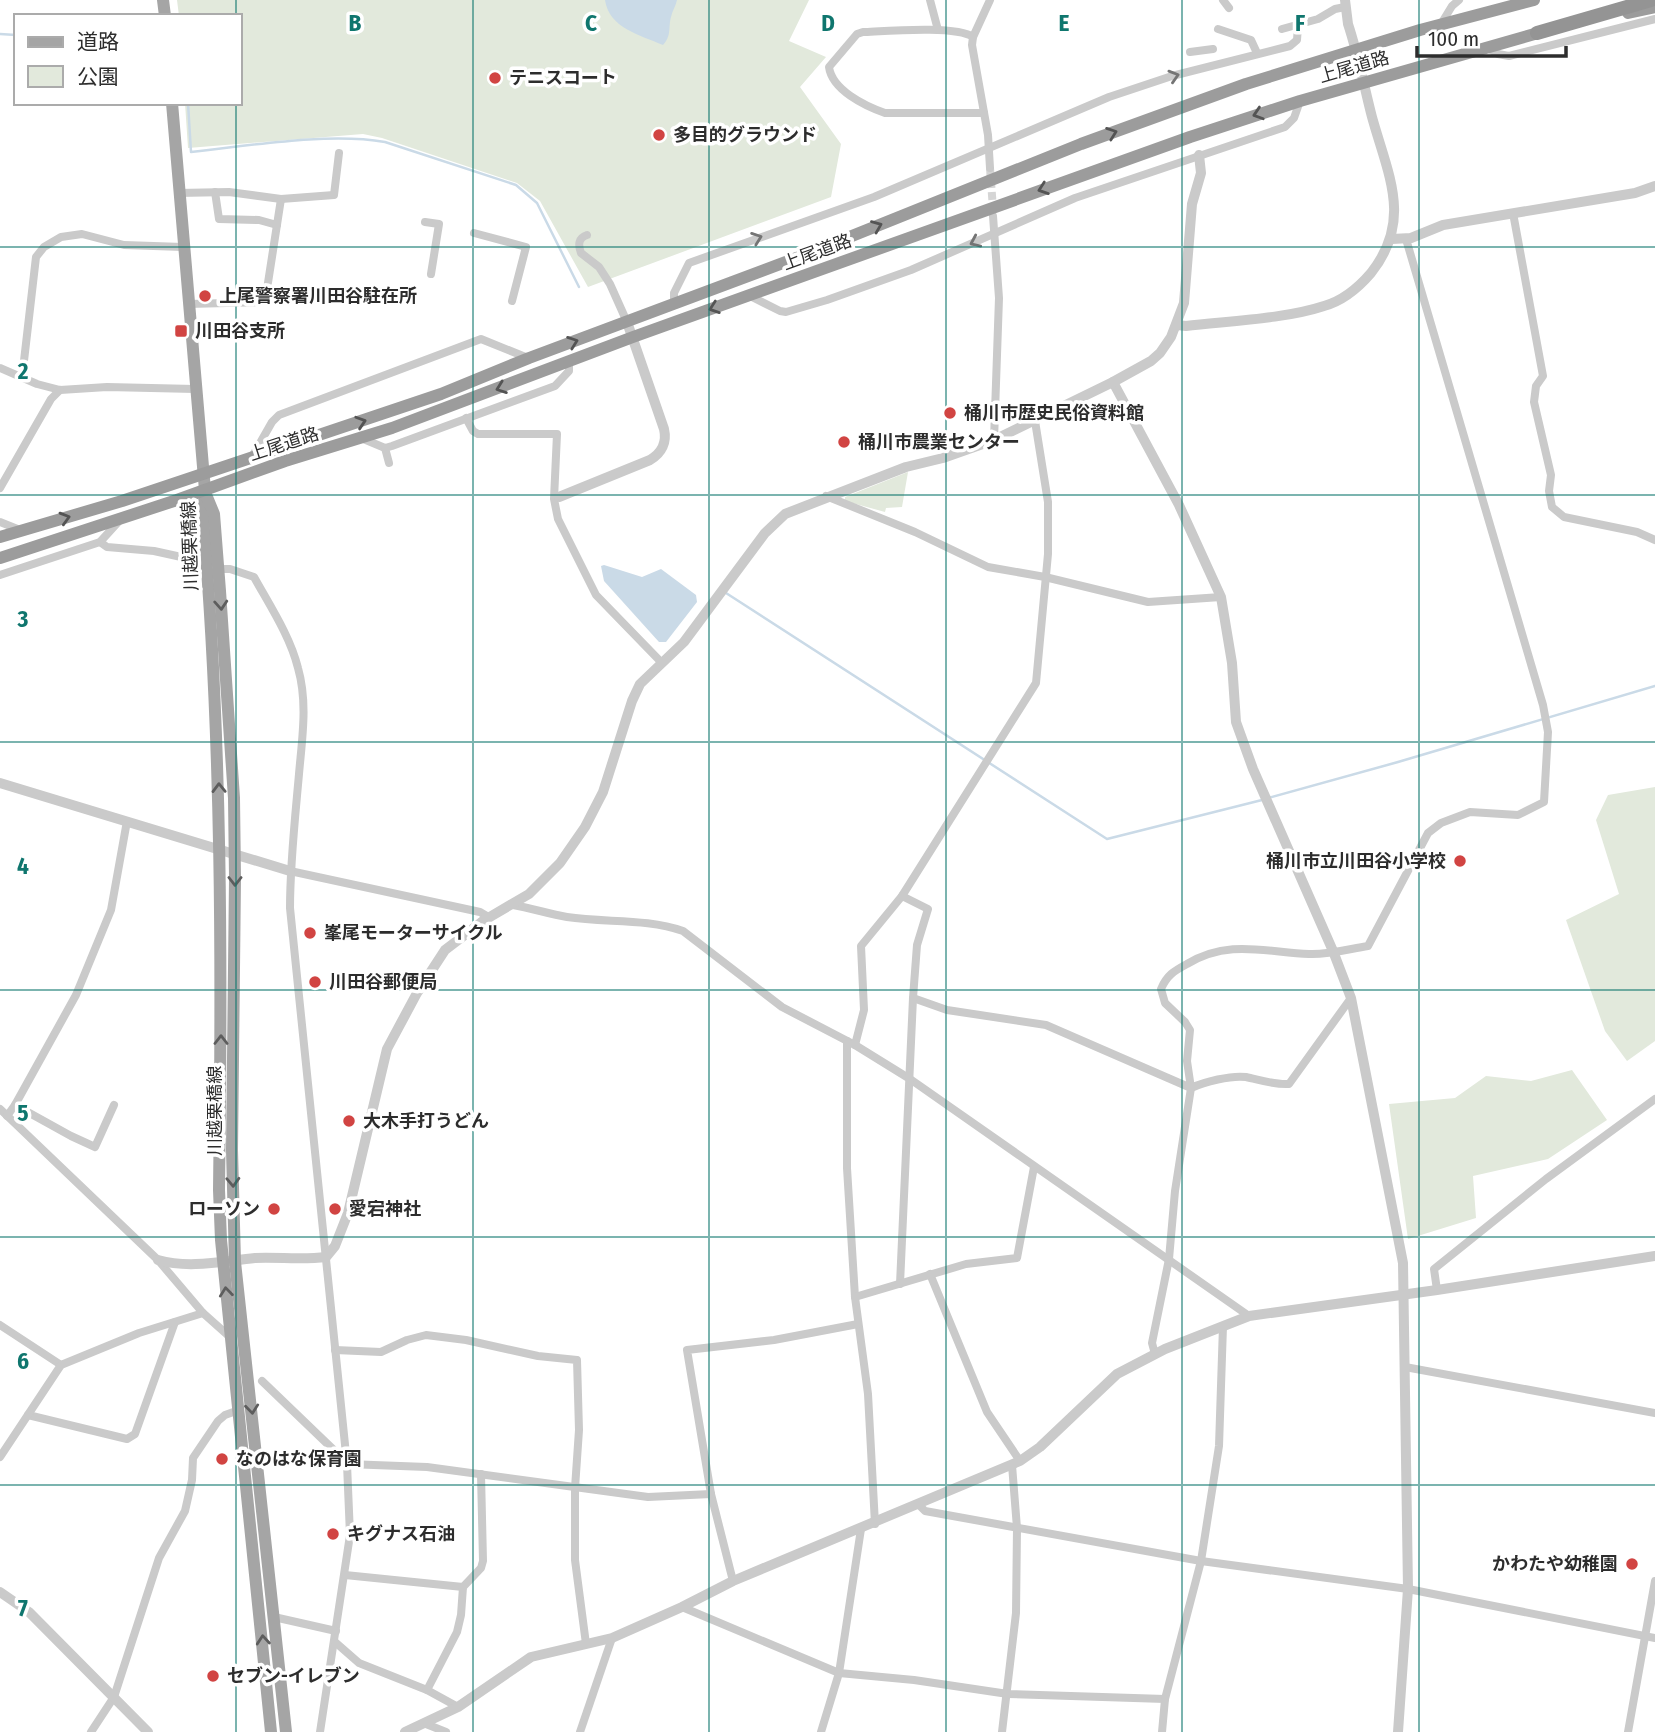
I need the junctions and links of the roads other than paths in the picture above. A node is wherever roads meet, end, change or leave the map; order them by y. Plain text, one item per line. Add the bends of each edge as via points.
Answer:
1 (930, 0) edge
2 (990, 0) edge
3 (1459, 0) edge
4 (1534, 0) edge
5 (1651, 0) edge
6 (1345, 4) edge
7 (1655, 7) edge
8 (1655, 19) edge
9 (1441, 24) junction
10 (1298, 26) junction
11 (1218, 29) dead end
12 (1282, 29) dead end
13 (938, 30) junction
14 (1537, 33) junction
15 (973, 37) junction
16 (1486, 47) junction
17 (1213, 49) dead end
18 (1356, 51) junction
19 (1191, 52) dead end
20 (1257, 53) junction
21 (1363, 82) junction
22 (1300, 101) junction
23 (172, 105) edge
24 (984, 113) junction
25 (988, 147) junction
26 (340, 153) dead end
27 (1199, 155) junction
28 (990, 168) tunnel mouth
29 (1655, 186) edge
30 (215, 192) junction
31 (178, 193) junction
32 (281, 199) junction
33 (1513, 213) junction
34 (993, 216) tunnel mouth
35 (425, 222) dead end
36 (277, 225) junction
37 (474, 233) dead end
38 (995, 233) junction
39 (587, 235) dead end
40 (1392, 239) junction
41 (1406, 239) junction
42 (183, 247) junction
43 (431, 274) dead end
44 (750, 296) junction
45 (512, 301) dead end
46 (188, 304) junction
47 (674, 305) junction
48 (627, 322) junction
49 (1177, 325) junction
50 (633, 337) junction
51 (528, 358) junction
52 (569, 362) junction
53 (0, 368) edge
54 (23, 378) junction
55 (1113, 382) junction
56 (195, 389) junction
57 (60, 390) junction
58 (466, 418) junction
59 (1035, 421) junction
60 (362, 438) junction
61 (993, 440) junction
62 (385, 448) junction
63 (253, 457) junction
64 (389, 463) dead end
65 (203, 474) junction
66 (0, 488) edge
67 (205, 490) junction
68 (825, 496) junction
69 (559, 497) dead end
70 (122, 518) junction
71 (0, 522) edge
72 (22, 531) junction
73 (0, 537) edge
74 (1655, 540) edge
75 (100, 542) junction
76 (0, 558) edge
77 (207, 559) junction
78 (218, 569) junction
79 (0, 575) edge
80 (1045, 577) junction
81 (1221, 597) junction
82 (662, 663) junction
83 (0, 783) edge
84 (127, 821) junction
85 (220, 850) junction
86 (235, 855) junction
87 (290, 871) junction
88 (902, 896) junction
89 (513, 905) junction
90 (490, 918) junction
91 (1334, 951) junction
92 (913, 998) junction
93 (1351, 998) junction
94 (851, 1043) junction
95 (910, 1079) junction
96 (1191, 1088) junction
97 (1655, 1099) edge
98 (16, 1105) junction
99 (114, 1105) dead end
100 (3, 1112) edge
101 (1034, 1167) junction
102 (1655, 1256) edge
103 (326, 1257) junction
104 (1169, 1259) junction
105 (158, 1260) junction
106 (229, 1262) junction
107 (930, 1275) junction
108 (900, 1283) junction
109 (1437, 1290) junction
110 (1404, 1295) junction
111 (855, 1297) junction
112 (203, 1313) junction
113 (1249, 1315) junction
114 (175, 1322) junction
115 (858, 1324) junction
116 (0, 1325) edge
117 (1223, 1326) junction
118 (231, 1338) junction
119 (335, 1350) junction
120 (1155, 1354) junction
121 (61, 1365) junction
122 (1405, 1367) junction
123 (262, 1381) dead end
124 (239, 1410) junction
125 (1655, 1413) edge
126 (28, 1415) junction
127 (0, 1457) edge
128 (346, 1460) junction
129 (1016, 1463) junction
130 (481, 1474) junction
131 (575, 1488) junction
132 (711, 1494) junction
133 (919, 1505) junction
134 (874, 1524) junction
135 (1017, 1528) junction
136 (861, 1529) junction
137 (1201, 1561) junction
138 (345, 1575) junction
139 (733, 1581) junction
140 (1655, 1581) edge
141 (463, 1587) junction
142 (1408, 1590) junction
143 (0, 1592) edge
144 (682, 1607) junction
145 (275, 1617) junction
146 (336, 1631) junction
147 (1644, 1636) junction
148 (611, 1638) junction
149 (1655, 1638) edge
150 (335, 1642) junction
151 (586, 1644) junction
152 (839, 1673) junction
153 (427, 1690) junction
154 (1008, 1693) junction
155 (114, 1697) junction
156 (1165, 1699) junction
157 (458, 1707) junction
158 (426, 1724) junction
159 (91, 1732) edge
160 (148, 1732) edge
161 (271, 1732) edge
162 (286, 1732) edge
163 (320, 1732) edge
164 (405, 1732) edge
165 (446, 1732) edge
166 (580, 1732) edge
167 (821, 1732) edge
168 (1002, 1732) edge
169 (1162, 1732) edge
170 (1398, 1732) edge
171 (1628, 1732) edge

1 - 13 street
2 - 15 street
3 - 9 street
4 - 9 highway, 上尾道路
5 - 14 highway
6 - 10 street
6 - 18 street
7 - 14 highway, 上尾道路
8 - 16 street via 1509,56
9 - 18 highway, 上尾道路
10 - 12 street
10 - 20 street via 1296,43
11 - 20 street via 1251,40
13 - 15 street
13 - 24 street via 857,34 829,66 830,74 842,89 885,113
14 - 16 highway, 上尾道路
15 - 24 street
16 - 21 highway, 上尾道路
17 - 19 street
18 - 21 street
47 -> 18 highway, 上尾道路 via 1093,139 1245,84
25 -> 20 street via 1109,97
21 - 22 highway, 上尾道路
21 - 40 street via 1393,194
22 - 27 street via 1285,127
22 -> 44 highway, 上尾道路
23 - 31 main road, 川越栗橋線
24 - 25 street
25 - 28 street
47 -> 25 street via 674,293 689,263 874,197
26 - 32 street via 334,195
27 - 38 street via 1076,198
27 - 49 street via 1201,173 1192,204 1184,303
29 - 33 street
30 - 31 street
30 - 32 street
30 - 36 street via 219,219
31 - 42 main road, 川越栗橋線
32 - 36 street
33 - 41 street via 1443,225
33 - 74 street via 1543,376 1534,402 1551,475 1552,507 1563,517
34 - 38 street
35 - 43 street via 439,224
36 - 46 street via 265,302
37 - 45 street via 526,247
38 -> 44 street via 911,270 796,309 780,312
38 - 61 street via 999,298
39 - 48 street via 579,243 581,253 610,284
40 - 41 street
40 - 49 street via 1361,286 1326,306
41 - 91 street via 1543,705 1548,732 1545,797 1544,802 1518,815 1469,812 1441,823 1428,833 1368,946
42 - 46 main road, 川越栗橋線
42 - 54 street via 124,245 82,234 61,237 44,247 36,257
44 -> 50 highway, 上尾道路
46 - 56 main road, 川越栗橋線
47 - 48 highway, 上尾道路
48 - 50 street
51 -> 48 highway, 上尾道路
49 - 55 street via 1160,354
50 - 52 highway, 上尾道路
50 - 69 street via 664,429 662,449 645,463
63 -> 51 highway, 上尾道路 via 441,394
51 - 63 street via 481,340 279,415
52 - 58 street via 569,371 555,386
52 -> 60 highway, 上尾道路
53 - 54 street
54 - 57 street
55 - 59 street
55 - 81 street via 1179,505
56 - 57 street
56 - 65 main road, 川越栗橋線
57 - 66 street
58 - 62 street
58 - 82 street via 478,434 557,434 554,499 558,519 596,595
59 - 61 street
59 - 80 street via 1048,502
60 - 62 street
60 - 67 highway, 上尾道路
61 - 68 street
62 - 64 street
63 - 65 highway, 上尾道路
65 - 67 main road, 川越栗橋線
72 -> 65 highway, 上尾道路
67 - 70 highway, 上尾道路
67 - 77 main road, 川越栗橋線
67 - 78 main road, 川越栗橋線 via 214,514
68 - 80 street via 988,567
68 - 82 street via 773,524 684,642
70 - 75 street
70 - 76 highway, 上尾道路
71 - 72 street
72 - 73 highway, 上尾道路
75 - 77 street via 107,547
75 - 79 street
85 -> 77 main road, 川越栗橋線
78 -> 86 main road, 川越栗橋線
78 - 87 street via 254,577 298,666 303,719
80 - 81 street via 1148,602
80 - 88 street via 1036,683
81 - 91 street via 1236,722
82 - 89 street via 640,684 632,701 604,792 585,827 560,863
83 - 84 street
84 - 85 street
84 - 98 street via 111,910 76,995
85 - 86 street
106 -> 85 main road, 川越栗橋線 via 219,1191
86 - 87 street
86 -> 106 main road, 川越栗橋線
87 - 90 street via 480,912
87 - 103 street via 296,979
88 - 92 street via 928,909 917,945
88 - 94 street via 861,947 863,1010
89 - 90 street
89 - 94 street via 568,917 683,931 782,1007
90 - 103 street via 444,950 395,1034 381,1070 348,1213
91 - 93 street
91 - 96 street via 1222,949 1202,954 1166,976 1161,989 1165,1003 1190,1030 1187,1061
92 - 95 street
92 - 96 street via 947,1010 1046,1025
93 - 96 street via 1289,1084 1241,1076
93 - 110 street via 1404,1263
94 - 95 street
94 - 111 street via 847,1168
95 - 101 street
95 - 108 street
96 - 104 street
97 - 109 street via 1434,1269
98 - 99 street via 95,1147
98 - 100 street
100 - 105 street
101 - 104 street
101 - 107 street via 1017,1258 966,1264
102 - 109 street
103 - 106 street
103 - 119 street
104 - 113 street
104 - 120 street via 1152,1343
105 - 106 street via 175,1264
105 - 112 street
118 -> 106 main road, 川越栗橋線
106 -> 145 main road, 川越栗橋線
107 - 108 street
107 - 129 street via 987,1412
108 - 111 street
109 - 110 street
110 - 113 street
110 - 122 street
111 - 115 street
112 - 114 street
112 - 118 street
113 - 117 street
114 - 121 street
114 - 126 street via 135,1434 127,1439
115 - 132 street via 687,1350
115 - 134 street via 868,1394
116 - 121 street
117 - 120 street
117 - 137 street via 1219,1446
118 - 124 main road, 川越栗橋線
119 - 128 street
119 - 131 street via 381,1352 426,1335 577,1360
120 - 129 street via 1117,1374 1040,1447
121 - 126 street
122 - 125 street
122 - 142 street
123 - 128 street
124 - 155 street via 219,1421 192,1458 190,1496 159,1558
161 -> 124 main road, 川越栗橋線
126 - 127 street
128 - 130 street
128 - 138 street via 351,1535
129 - 133 street
129 - 135 street
130 - 131 street
130 - 141 street via 483,1561
131 - 132 street via 648,1497
131 - 151 street via 575,1560
132 - 139 street
133 - 134 street
133 - 135 street via 925,1511
134 - 136 street
135 - 137 street
135 - 154 street via 1016,1613
136 - 139 street
136 - 152 street
137 - 142 street
137 - 156 street
138 - 141 street
138 - 146 street
139 - 144 street
140 - 147 street
141 - 153 street via 457,1632
142 - 147 street
142 - 170 street
143 - 155 street via 29,1612
144 - 148 street
144 - 152 street
145 - 146 street
145 - 162 main road, 川越栗橋線
146 - 150 street
147 - 149 street
147 - 171 street
148 - 151 street
148 - 166 street
150 - 153 street via 359,1663
150 - 163 street
151 - 157 street via 531,1657
152 - 154 street
152 - 167 street
153 - 157 street
154 - 156 street
154 - 168 street
155 - 159 street
155 - 160 street
156 - 169 street
157 - 158 street
158 - 164 street
158 - 165 street

